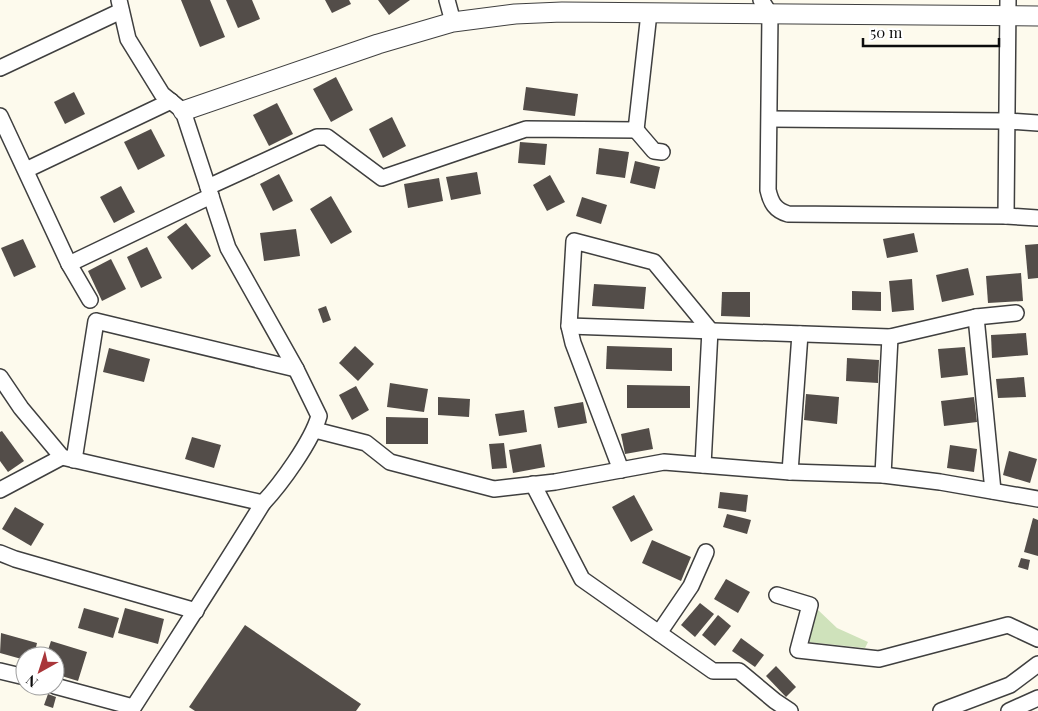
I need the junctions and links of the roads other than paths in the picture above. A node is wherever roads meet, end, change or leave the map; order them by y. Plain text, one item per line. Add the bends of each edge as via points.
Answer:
1 (447, 0) edge
2 (120, 6) edge
3 (562, 6) edge
4 (765, 7) edge
5 (1008, 8) edge
6 (649, 12) junction
7 (1038, 16) edge
8 (454, 22) junction
9 (0, 68) edge
10 (177, 106) junction
11 (0, 116) edge
12 (770, 120) junction
13 (1008, 121) junction
14 (1038, 123) edge
15 (636, 130) junction
16 (662, 152) dead end
17 (26, 170) junction
18 (209, 192) junction
19 (1006, 216) junction
20 (1038, 218) edge
21 (69, 264) junction
22 (90, 300) dead end
23 (1016, 313) dead end
24 (976, 317) junction
25 (569, 326) junction
26 (710, 330) junction
27 (800, 334) junction
28 (890, 337) junction
29 (296, 368) junction
30 (0, 377) edge
31 (315, 430) junction
32 (68, 458) junction
33 (703, 465) junction
34 (621, 470) junction
35 (790, 472) junction
36 (883, 475) junction
37 (533, 484) junction
38 (0, 490) edge
39 (993, 491) junction
40 (1038, 499) edge
41 (262, 503) junction
42 (0, 552) edge
43 (706, 552) dead end
44 (777, 595) dead end
45 (196, 610) junction
46 (659, 633) junction
47 (1038, 639) edge
48 (1038, 664) edge
49 (0, 670) edge
50 (15, 674) edge
51 (65, 689) edge
52 (1036, 702) edge
53 (132, 709) edge
54 (790, 711) edge
55 (941, 711) edge
56 (1009, 711) edge

1 - 8 street
2 - 9 street
2 - 10 street via 128,38 162,94
3 - 6 street
3 - 8 street
4 - 5 street
4 - 6 street
4 - 12 street
5 - 7 street
5 - 13 street
6 - 15 street
8 - 10 street
10 - 17 street
10 - 18 street
11 - 17 street
12 - 13 street
12 - 19 street via 768,190 779,211 788,214
13 - 14 street
13 - 19 street
15 - 16 street via 654,151
15 - 18 street via 526,129 382,178 327,137 317,137
17 - 21 street
18 - 21 street
18 - 29 street via 228,248
19 - 20 street
21 - 22 street
23 - 24 street
24 - 28 street
24 - 39 street
25 - 26 street
25 - 26 street via 574,241 654,262
25 - 34 street
26 - 27 street
26 - 33 street
27 - 28 street
27 - 35 street
28 - 36 street
29 - 31 street via 319,416
29 - 32 street via 96,321
30 - 32 street via 21,408
31 - 37 street via 366,443 390,462 494,489
31 - 41 street via 274,491
32 - 38 street
32 - 41 street
33 - 34 street via 664,462
33 - 35 street
34 - 37 street
35 - 36 street
36 - 39 street
37 - 46 street via 582,578
39 - 40 street
41 - 45 street
42 - 45 street
43 - 46 street via 691,586
44 - 47 street via 810,605 798,650 879,659 1008,625
45 - 53 street
46 - 54 street via 713,671 739,671
48 - 55 street via 1010,685
49 - 50 street
51 - 53 street
52 - 56 street

